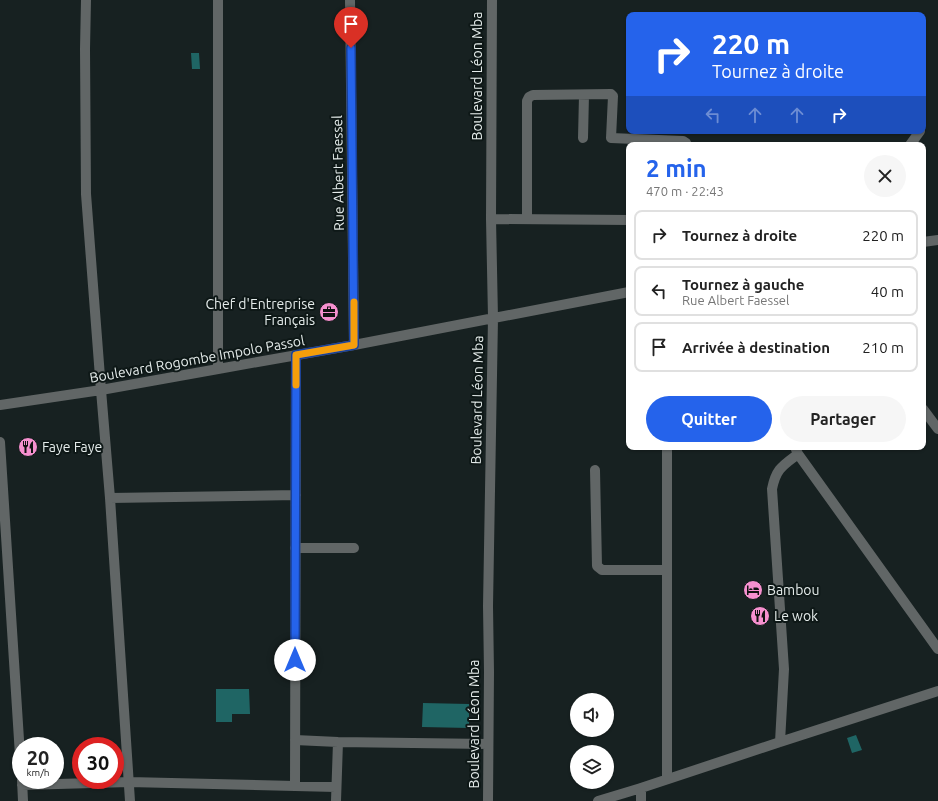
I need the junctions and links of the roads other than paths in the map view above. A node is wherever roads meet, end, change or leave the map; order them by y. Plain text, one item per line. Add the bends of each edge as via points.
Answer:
1 (86, 0) edge
2 (218, 0) edge
3 (350, 0) edge
4 (492, 0) edge
5 (584, 95) junction
6 (583, 138) dead end
7 (684, 142) edge
8 (491, 219) junction
9 (527, 219) junction
10 (626, 220) edge
11 (938, 240) edge
12 (926, 242) edge
13 (626, 293) edge
14 (493, 318) junction
15 (354, 345) junction
16 (296, 355) junction
17 (218, 369) junction
18 (101, 390) junction
19 (0, 405) edge
20 (926, 413) edge
21 (938, 429) edge
22 (0, 442) edge
23 (667, 450) edge
24 (796, 451) edge
25 (595, 470) dead end
26 (296, 495) junction
27 (110, 498) junction
28 (295, 548) junction
29 (354, 548) dead end
30 (667, 570) junction
31 (938, 649) edge
32 (938, 691) edge
33 (19, 737) edge
34 (296, 740) junction
35 (338, 742) junction
36 (780, 742) junction
37 (488, 744) junction
38 (667, 779) junction
39 (64, 782) edge
40 (129, 782) junction
41 (295, 786) junction
42 (336, 787) junction
43 (641, 788) junction
44 (22, 789) edge
45 (23, 801) edge
46 (130, 801) edge
47 (336, 801) edge
48 (488, 801) edge
49 (598, 801) edge
50 (641, 801) edge

1 - 18 street via 86,194
2 - 17 street
3 - 15 street, Rue Albert Faessel
4 - 8 street, Boulevard Léon Mba
5 - 6 street
5 - 7 street via 612,94 611,138
5 - 9 street via 533,95 527,100
8 - 9 street
8 - 14 street, Boulevard Léon Mba
9 - 10 street
11 - 12 street
13 - 14 street, Boulevard Rogombe Impolo Passol
14 - 15 street, Boulevard Rogombe Impolo Passol
14 - 37 street, Boulevard Léon Mba
15 - 16 street, Boulevard Rogombe Impolo Passol
16 - 17 street, Boulevard Rogombe Impolo Passol
16 - 26 street
17 - 18 street, Boulevard Rogombe Impolo Passol
18 - 19 street, Boulevard Rogombe Impolo Passol
18 - 27 street
20 - 21 street
22 - 33 street
23 - 30 street
24 - 31 street
24 - 36 street via 780,467 772,489 784,669
25 - 30 street via 597,566 602,570
26 - 27 street
26 - 28 street
27 - 40 street
28 - 29 street
28 - 34 street
30 - 38 street
32 - 36 street
34 - 35 street
34 - 41 street
35 - 37 street
35 - 42 street
36 - 38 street
37 - 48 street, Boulevard Léon Mba
38 - 43 street
39 - 40 street
40 - 41 street
40 - 46 street
41 - 42 street
42 - 47 street
43 - 49 street
43 - 50 street
44 - 45 street

